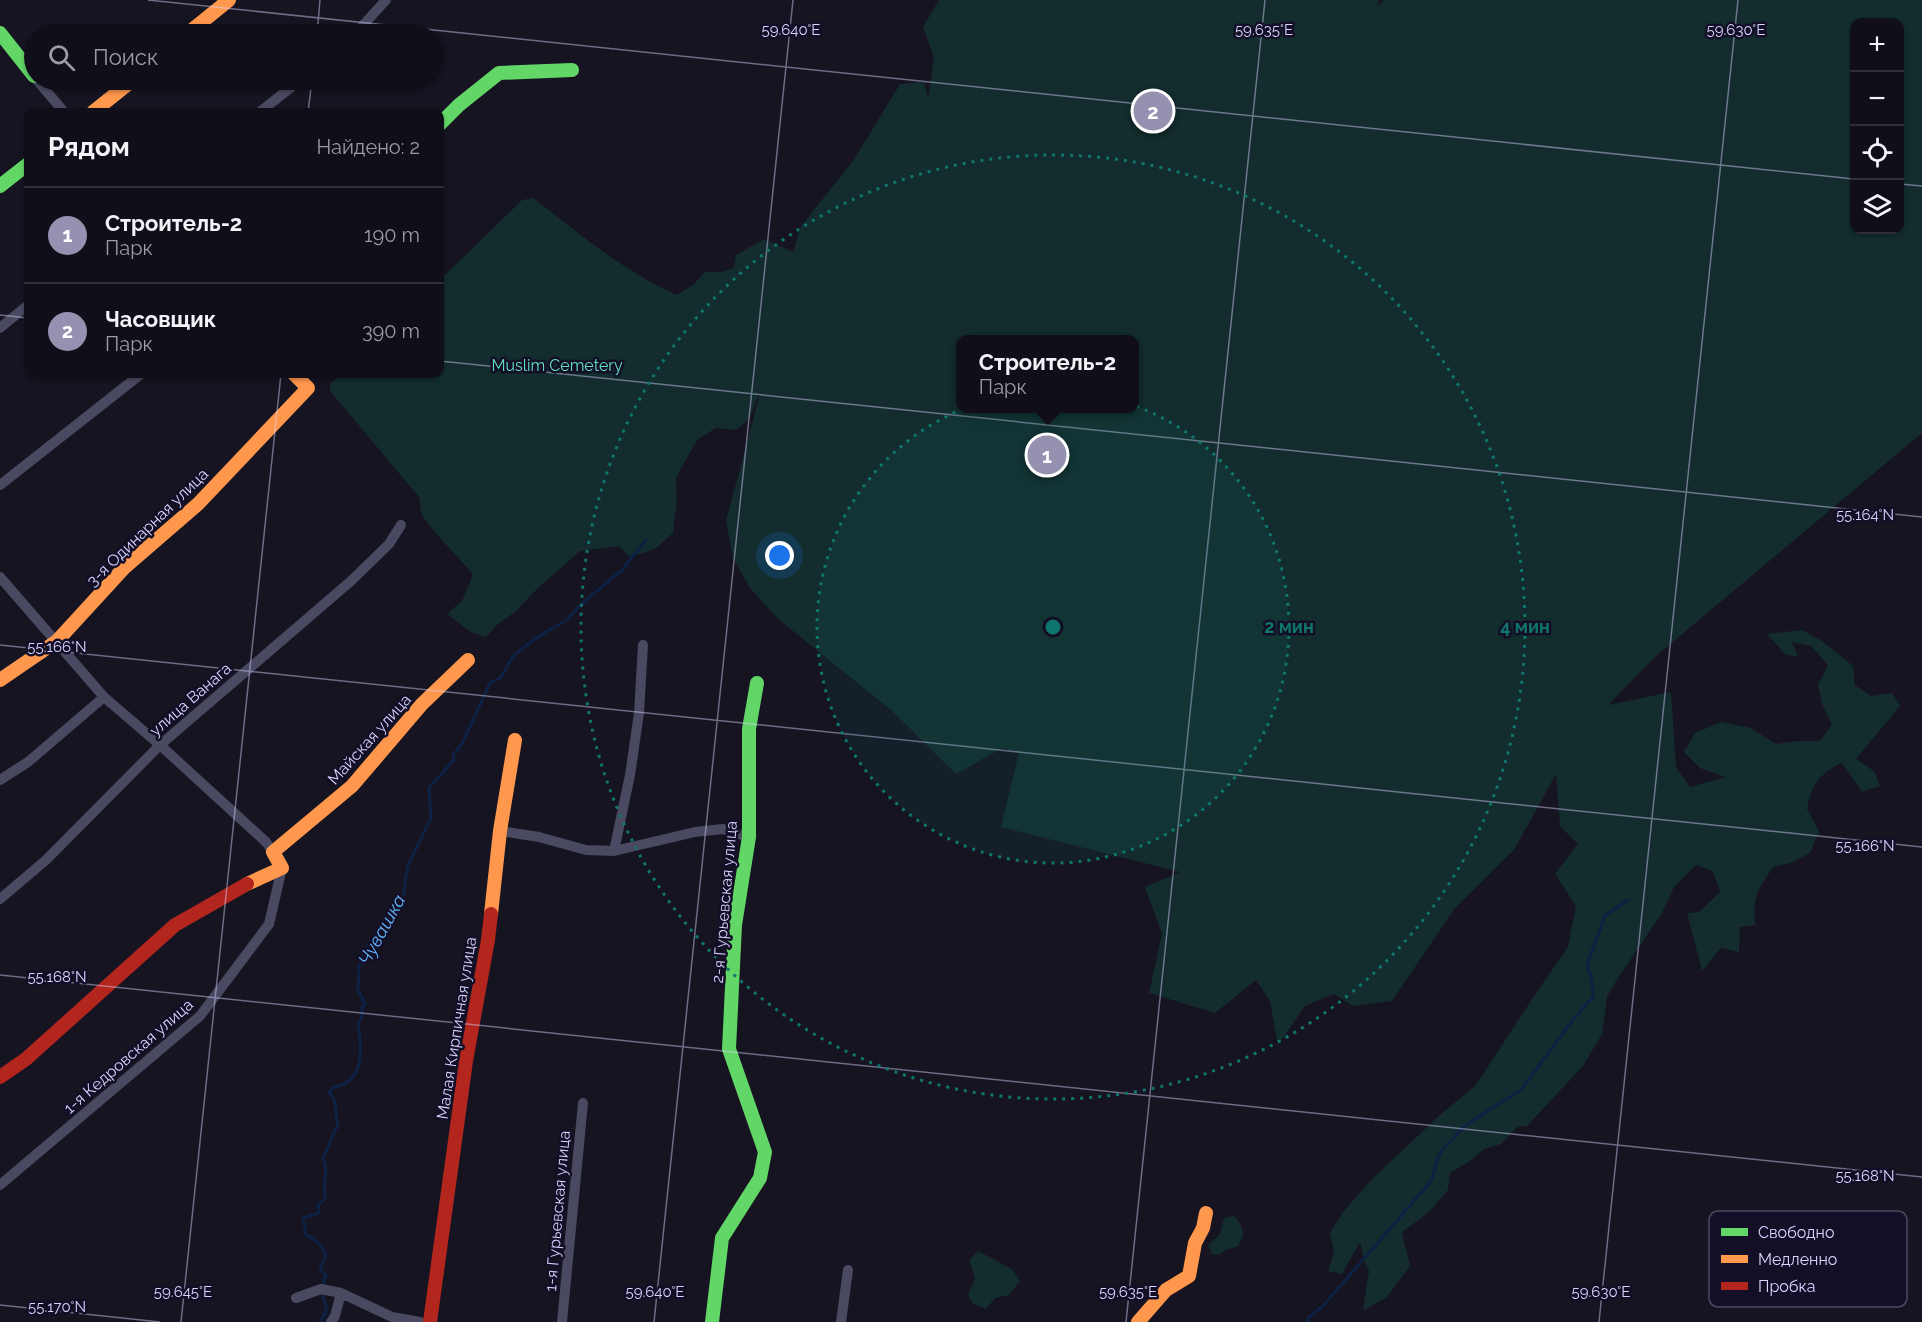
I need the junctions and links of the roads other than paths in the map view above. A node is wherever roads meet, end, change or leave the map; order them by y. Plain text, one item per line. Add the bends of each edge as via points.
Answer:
1 (229, 0) edge
2 (386, 0) edge
3 (199, 24) edge
4 (364, 24) edge
5 (0, 33) edge
6 (24, 63) edge
7 (572, 70) dead end
8 (46, 90) edge
9 (120, 90) edge
10 (288, 90) edge
11 (61, 108) edge
12 (98, 108) edge
13 (265, 108) edge
14 (444, 121) edge
15 (24, 167) edge
16 (0, 186) edge
17 (24, 307) edge
18 (0, 328) edge
19 (136, 378) edge
20 (298, 378) edge
21 (0, 484) edge
22 (401, 525) dead end
23 (0, 577) edge
24 (57, 641) junction
25 (643, 645) dead end
26 (468, 660) dead end
27 (0, 680) edge
28 (757, 683) dead end
29 (104, 697) junction
30 (514, 740) dead end
31 (160, 745) junction
32 (0, 780) edge
33 (500, 831) junction
34 (749, 837) junction
35 (614, 850) junction
36 (273, 852) junction
37 (282, 868) junction
38 (0, 899) edge
39 (0, 1077) edge
40 (583, 1103) dead end
41 (0, 1169) edge
42 (4, 1182) edge
43 (1206, 1213) dead end
44 (848, 1270) dead end
45 (341, 1293) junction
46 (296, 1298) dead end
47 (331, 1322) edge
48 (420, 1322) edge
49 (430, 1322) edge
50 (562, 1322) edge
51 (712, 1322) edge
52 (841, 1322) edge
53 (1138, 1322) edge

1 - 3 street
2 - 4 street
5 - 6 street
7 - 14 street via 499,73
8 - 11 street
9 - 12 street
10 - 13 street
15 - 16 street
17 - 18 street
19 - 21 street
20 - 24 street, 3-я Одинарная улица via 308,388 198,504 124,568
22 - 31 street, улица Ванага via 389,544 351,581
23 - 24 street
24 - 27 street, 3-я Одинарная улица
24 - 29 street
25 - 35 street via 639,713
26 - 36 street, Майская улица via 422,704 352,786
28 - 34 street, 2-я Гурьевская улица via 749,729
29 - 31 street
29 - 32 street via 28,762
30 - 33 street, Малая Кирпичная улица
31 - 36 street
31 - 38 street, улица Ванага via 46,860
33 - 35 street via 586,850
33 - 49 street, Малая Кирпичная улица via 488,940 466,1061
34 - 35 street via 723,829
34 - 51 street, 2-я Гурьевская улица via 735,925 729,1049 765,1152 760,1178 722,1238
36 - 37 street
37 - 39 street via 238,888 175,925 26,1059
37 - 42 street, 1-я Кедровская улица via 269,924 200,1016
40 - 50 street, 1-я Гурьевская улица
41 - 42 street
43 - 53 street via 1189,1276 1166,1290
44 - 52 street
45 - 46 street via 321,1289
45 - 47 street
45 - 48 street via 392,1317

